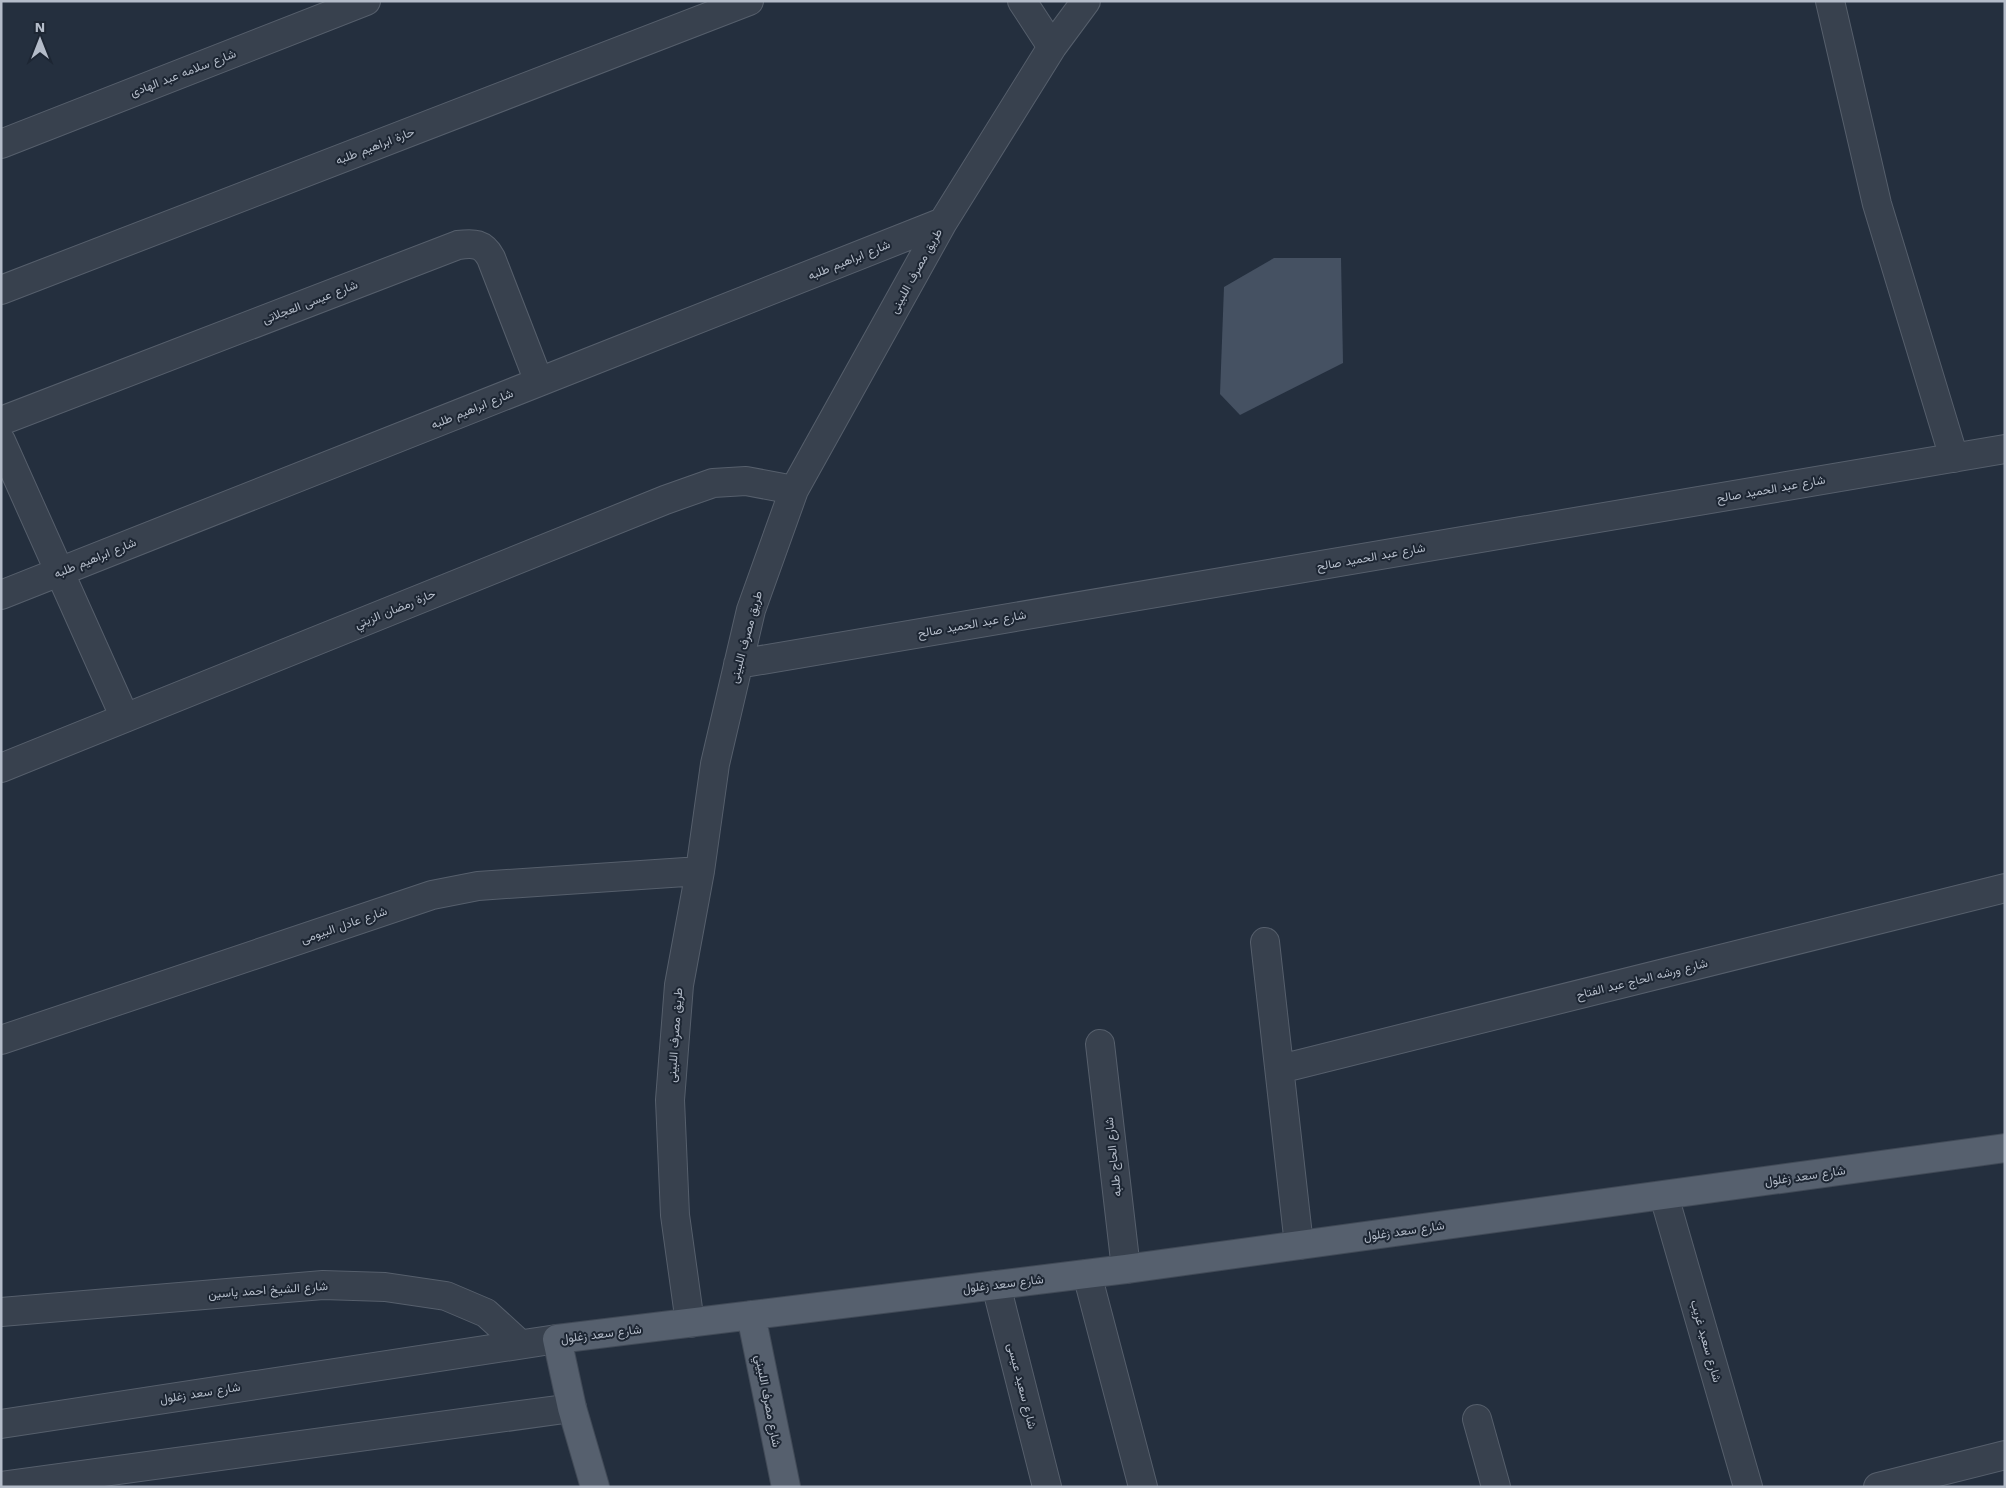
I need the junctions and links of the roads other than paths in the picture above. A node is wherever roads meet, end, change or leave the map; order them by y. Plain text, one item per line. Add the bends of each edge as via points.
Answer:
1 (366, 1) edge
2 (750, 1) edge
3 (1022, 1) edge
4 (1086, 1) edge
5 (1830, 1) edge
6 (1052, 47) junction
7 (1, 144) edge
8 (943, 222) junction
9 (1, 290) edge
10 (540, 382) junction
11 (1, 422) edge
12 (1, 441) edge
13 (2005, 449) edge
14 (1954, 458) junction
15 (794, 490) junction
16 (60, 572) junction
17 (1, 595) edge
18 (738, 664) junction
19 (125, 718) junction
20 (1, 768) edge
21 (700, 871) junction
22 (2005, 888) edge
23 (1265, 942) dead end
24 (1, 1040) edge
25 (1100, 1044) dead end
26 (1280, 1069) junction
27 (2005, 1148) edge
28 (1664, 1196) junction
29 (1300, 1245) junction
30 (1126, 1269) junction
31 (1087, 1274) junction
32 (996, 1285) junction
33 (1, 1312) edge
34 (751, 1315) junction
35 (690, 1323) junction
36 (557, 1339) junction
37 (520, 1344) junction
38 (572, 1408) junction
39 (1477, 1419) dead end
40 (1, 1424) edge
41 (2005, 1456) edge
42 (1, 1486) edge
43 (595, 1487) edge
44 (786, 1487) edge
45 (1047, 1487) edge
46 (1144, 1487) edge
47 (1496, 1487) edge
48 (1748, 1487) edge
49 (1878, 1487) edge

1 - 7 street, شارع سلامه عبد الهادى
2 - 9 street, حارة ابراهيم طلبه
3 - 6 street
4 - 6 street, طريق مصرف اللبينى
5 - 14 street via 1877,204
6 - 8 street, طريق مصرف اللبينى
8 - 10 street, شارع ابراهيم طلبه
8 - 15 street, طريق مصرف اللبينى
10 - 11 street, شارع عيسى العجلاتى via 492,258 486,249 474,243 458,245
10 - 16 street, شارع ابراهيم طلبه
12 - 16 street
13 - 14 street, شارع عبد الحميد صالح
14 - 18 street, شارع عبد الحميد صالح
15 - 18 street, طريق مصرف اللبينى via 751,610
15 - 19 street, حارة رمضان الزيتي via 746,481 713,483
16 - 17 street, شارع ابراهيم طلبه
16 - 19 street
18 - 21 street, طريق مصرف اللبينى via 715,764
19 - 20 street, حارة رمضان الزيتي
21 - 24 street, شارع عادل البيومى via 478,886 432,895
21 - 35 street, طريق مصرف اللبينى via 679,985 670,1100 675,1215
22 - 26 street, شارع ورشه الحاج عبد الفتاح
23 - 26 street
25 - 30 street, شارع الحاج طلبه
26 - 29 street
27 - 28 main road, شارع سعد زغلول
28 - 29 main road, شارع سعد زغلول
28 - 48 street, شارع سعيد غريب
29 - 30 main road, شارع سعد زغلول
30 - 31 main road, شارع سعد زغلول
31 - 32 main road, شارع سعد زغلول
31 - 46 street
32 - 34 main road, شارع سعد زغلول
32 - 45 street, شارع سعيد عيسى
33 - 37 street, شارع الشيخ احمد ياسين via 323,1285 384,1287 446,1296 486,1313
34 - 35 main road, شارع سعد زغلول
34 - 44 main road, شارع مصرف اللبيني
35 - 36 main road, شارع سعد زغلول
36 - 37 street, شارع سعد زغلول
36 - 38 main road
37 - 40 street, شارع سعد زغلول
38 - 42 street
38 - 43 main road
39 - 47 street
41 - 49 street

